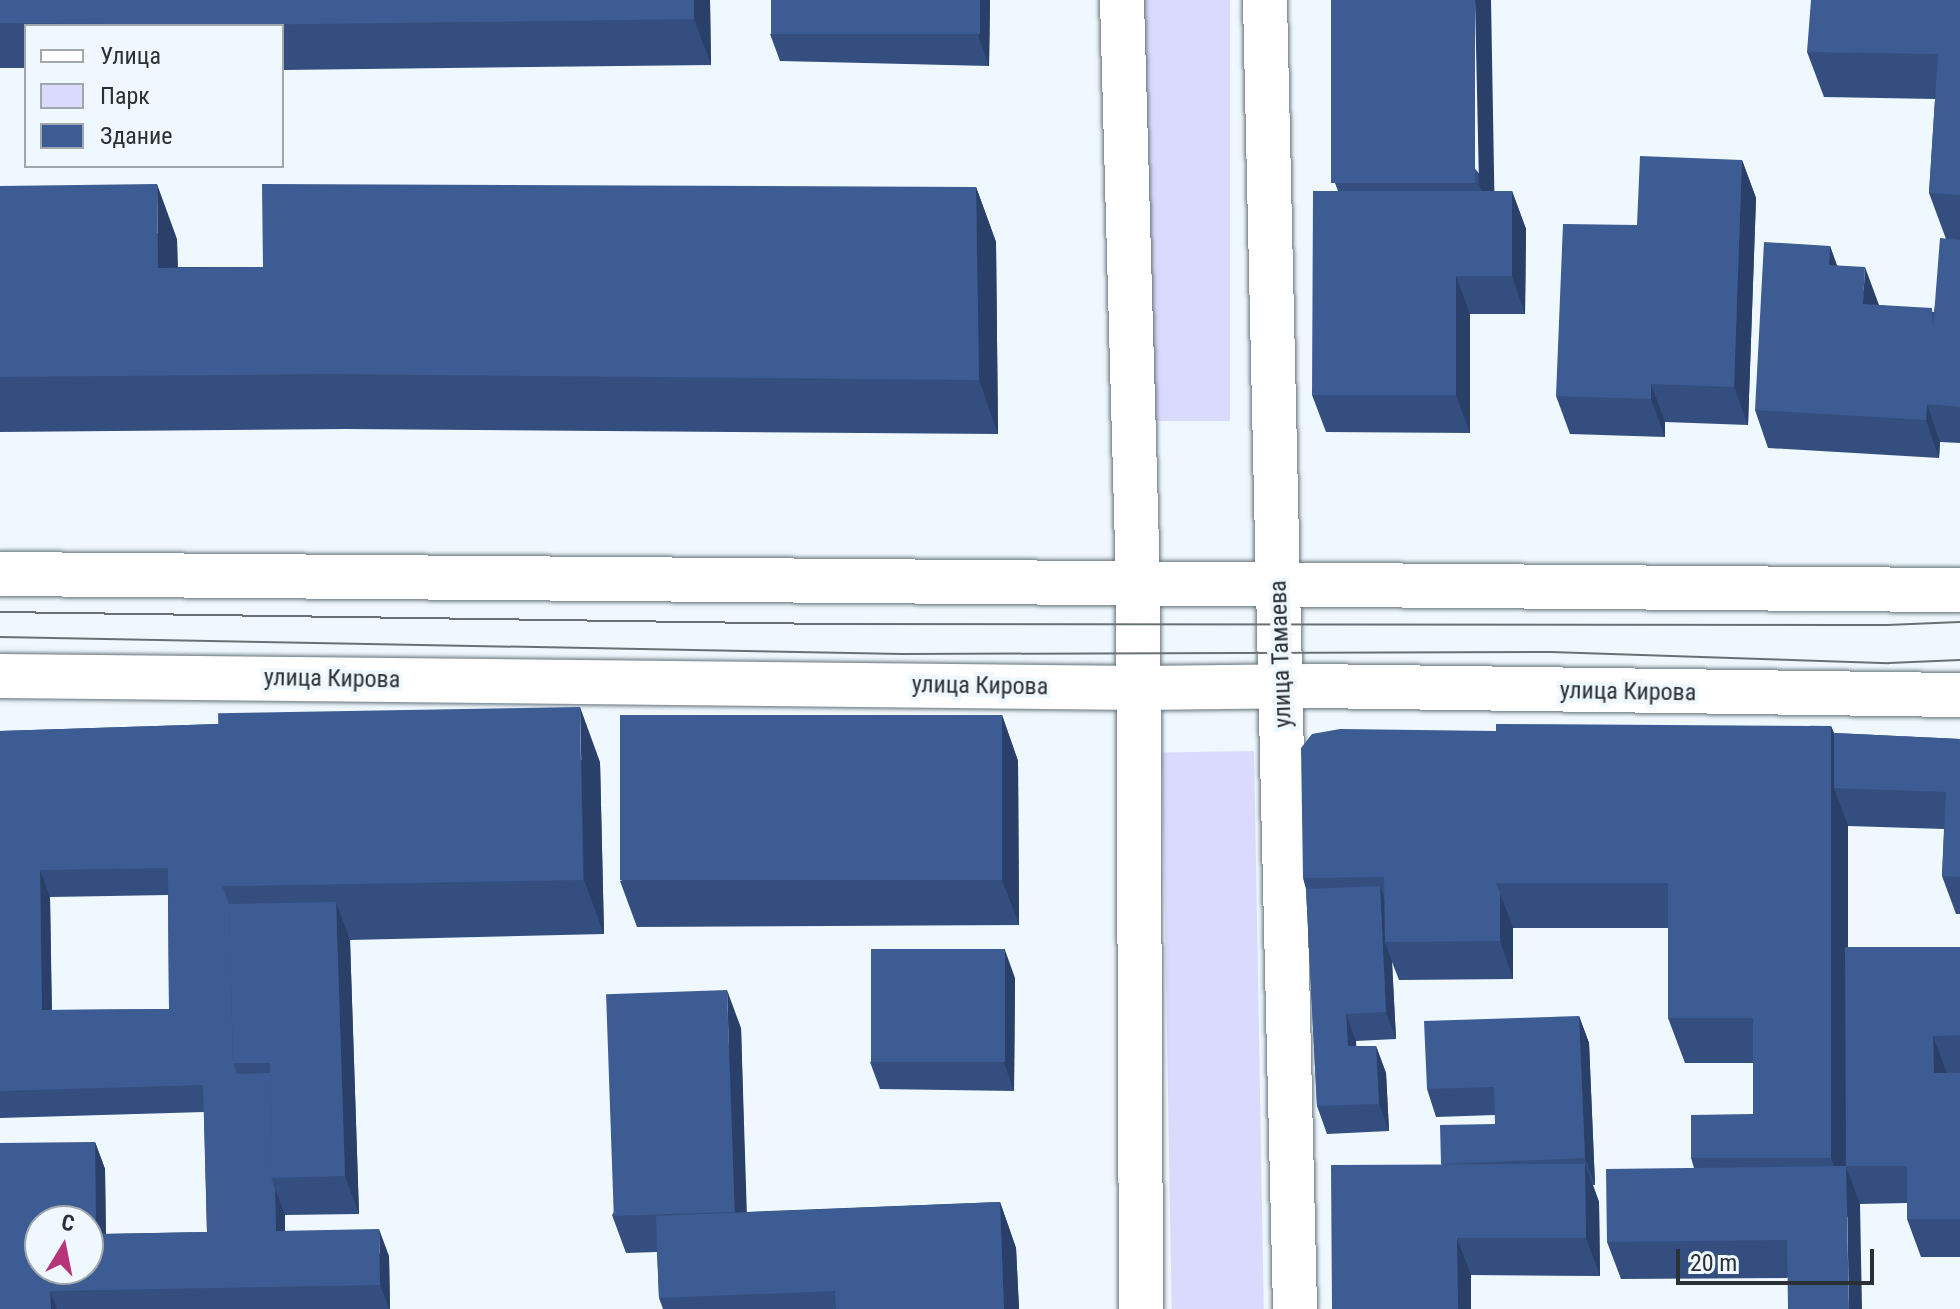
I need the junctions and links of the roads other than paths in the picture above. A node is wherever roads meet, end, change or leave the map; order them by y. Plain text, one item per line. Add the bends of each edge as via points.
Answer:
1 (1122, 0) edge
2 (1265, 0) edge
3 (0, 574) edge
4 (1138, 584) junction
5 (1278, 587) junction
6 (1960, 590) edge
7 (0, 676) edge
8 (1283, 687) junction
9 (1140, 688) junction
10 (1960, 695) edge
11 (1141, 1309) edge
12 (1295, 1309) edge

1 - 4 main road
2 - 5 main road, улица Тамаева
3 - 4 main road
4 - 5 main road
4 - 9 main road
5 - 6 main road
5 - 8 main road, улица Тамаева
7 - 9 main road, улица Кирова
8 - 9 main road, улица Кирова
8 - 10 main road, улица Кирова
8 - 12 main road, улица Тамаева
9 - 11 main road

